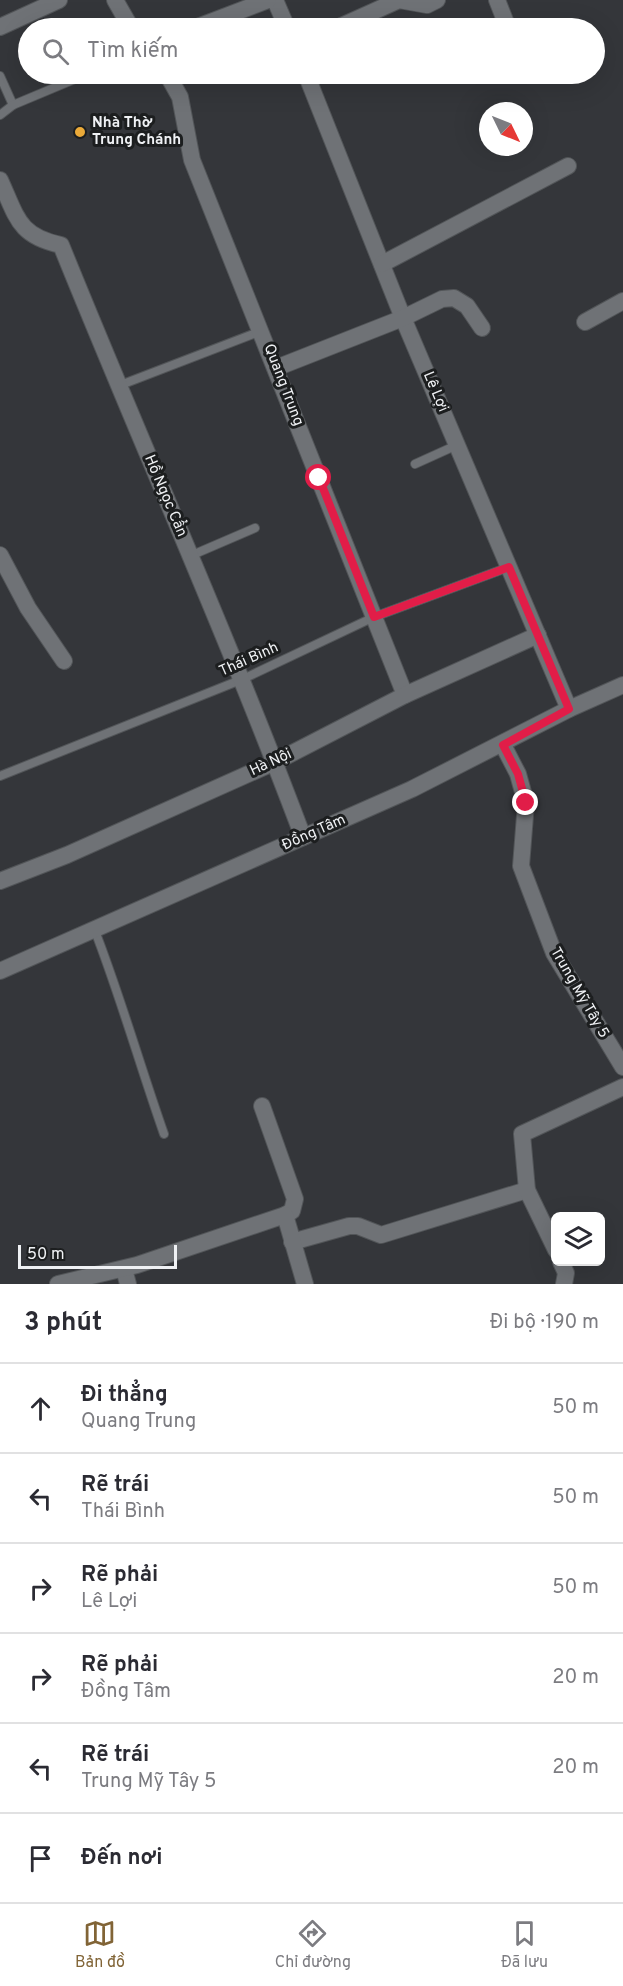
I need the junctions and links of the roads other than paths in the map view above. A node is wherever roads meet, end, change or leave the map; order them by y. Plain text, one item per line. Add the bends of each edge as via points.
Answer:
1 (59, 0) edge
2 (115, 0) edge
3 (275, 0) edge
4 (437, 0) edge
5 (497, 0) edge
6 (260, 3) edge
7 (20, 18) edge
8 (125, 18) edge
9 (221, 18) edge
10 (283, 18) edge
11 (359, 18) edge
12 (504, 18) edge
13 (18, 19) edge
14 (0, 27) edge
15 (0, 76) edge
16 (63, 84) edge
17 (173, 84) edge
18 (310, 84) edge
19 (13, 105) junction
20 (0, 115) edge
21 (568, 166) dead end
22 (0, 180) edge
23 (382, 264) junction
24 (623, 301) edge
25 (403, 318) junction
26 (585, 322) dead end
27 (482, 328) dead end
28 (261, 331) junction
29 (276, 368) junction
30 (118, 386) junction
31 (457, 445) junction
32 (415, 464) dead end
33 (255, 528) dead end
34 (0, 555) edge
35 (190, 556) junction
36 (509, 567) junction
37 (374, 617) junction
38 (538, 635) junction
39 (64, 661) dead end
40 (243, 679) junction
41 (623, 685) edge
42 (405, 695) junction
43 (569, 709) junction
44 (503, 745) junction
45 (275, 762) junction
46 (0, 776) edge
47 (303, 837) junction
48 (0, 881) edge
49 (96, 931) junction
50 (0, 971) edge
51 (623, 1067) edge
52 (623, 1087) edge
53 (262, 1106) dead end
54 (164, 1134) dead end
55 (527, 1190) junction
56 (285, 1215) junction
57 (551, 1241) edge
58 (292, 1242) junction
59 (563, 1266) edge
60 (126, 1276) edge
61 (58, 1284) edge
62 (304, 1284) edge
63 (564, 1284) edge

1 - 7 street
2 - 8 street
3 - 10 street
4 - 11 street via 427,5 399,0
5 - 12 street
6 - 9 street
13 - 14 street
15 - 19 lane
16 - 19 lane
17 - 28 street, Quang Trung via 180,97 192,160
18 - 23 street, Lê Lợi
19 - 20 lane
21 - 23 street
22 - 30 street, Hồ Ngọc Cẩn via 20,225 39,240 61,245
23 - 25 street, Lê Lợi
24 - 26 street
25 - 27 street via 442,299 454,298 467,306
25 - 29 street
25 - 31 street, Lê Lợi
28 - 29 street, Quang Trung
28 - 30 lane
29 - 37 street, Quang Trung
30 - 35 street, Hồ Ngọc Cẩn
31 - 32 lane
31 - 36 street, Lê Lợi
33 - 35 lane
34 - 39 street via 28,609
35 - 40 street, Hồ Ngọc Cẩn
36 - 37 lane, Thái Bình
36 - 38 street, Lê Lợi
37 - 40 lane, Thái Bình
37 - 42 street, Quang Trung
38 - 42 street, Hà Nội
38 - 43 street, Lê Lợi
40 - 45 street, Hồ Ngọc Cẩn
40 - 46 lane, Thái Bình
41 - 43 street, Đồng Tâm
42 - 45 street, Hà Nội
43 - 44 street, Đồng Tâm
44 - 47 street, Đồng Tâm
44 - 51 street, Trung Mỹ Tây 5 via 518,774 526,803 521,866 554,953
45 - 47 street, Hồ Ngọc Cẩn
45 - 48 street, Hà Nội
47 - 49 street, Đồng Tâm
49 - 50 street, Đồng Tâm
49 - 54 lane
52 - 55 street via 522,1134
53 - 56 street via 295,1199 292,1212
55 - 57 street
55 - 58 street via 381,1235 349,1226
56 - 58 street
56 - 60 street
58 - 62 street
59 - 63 street
60 - 61 street

